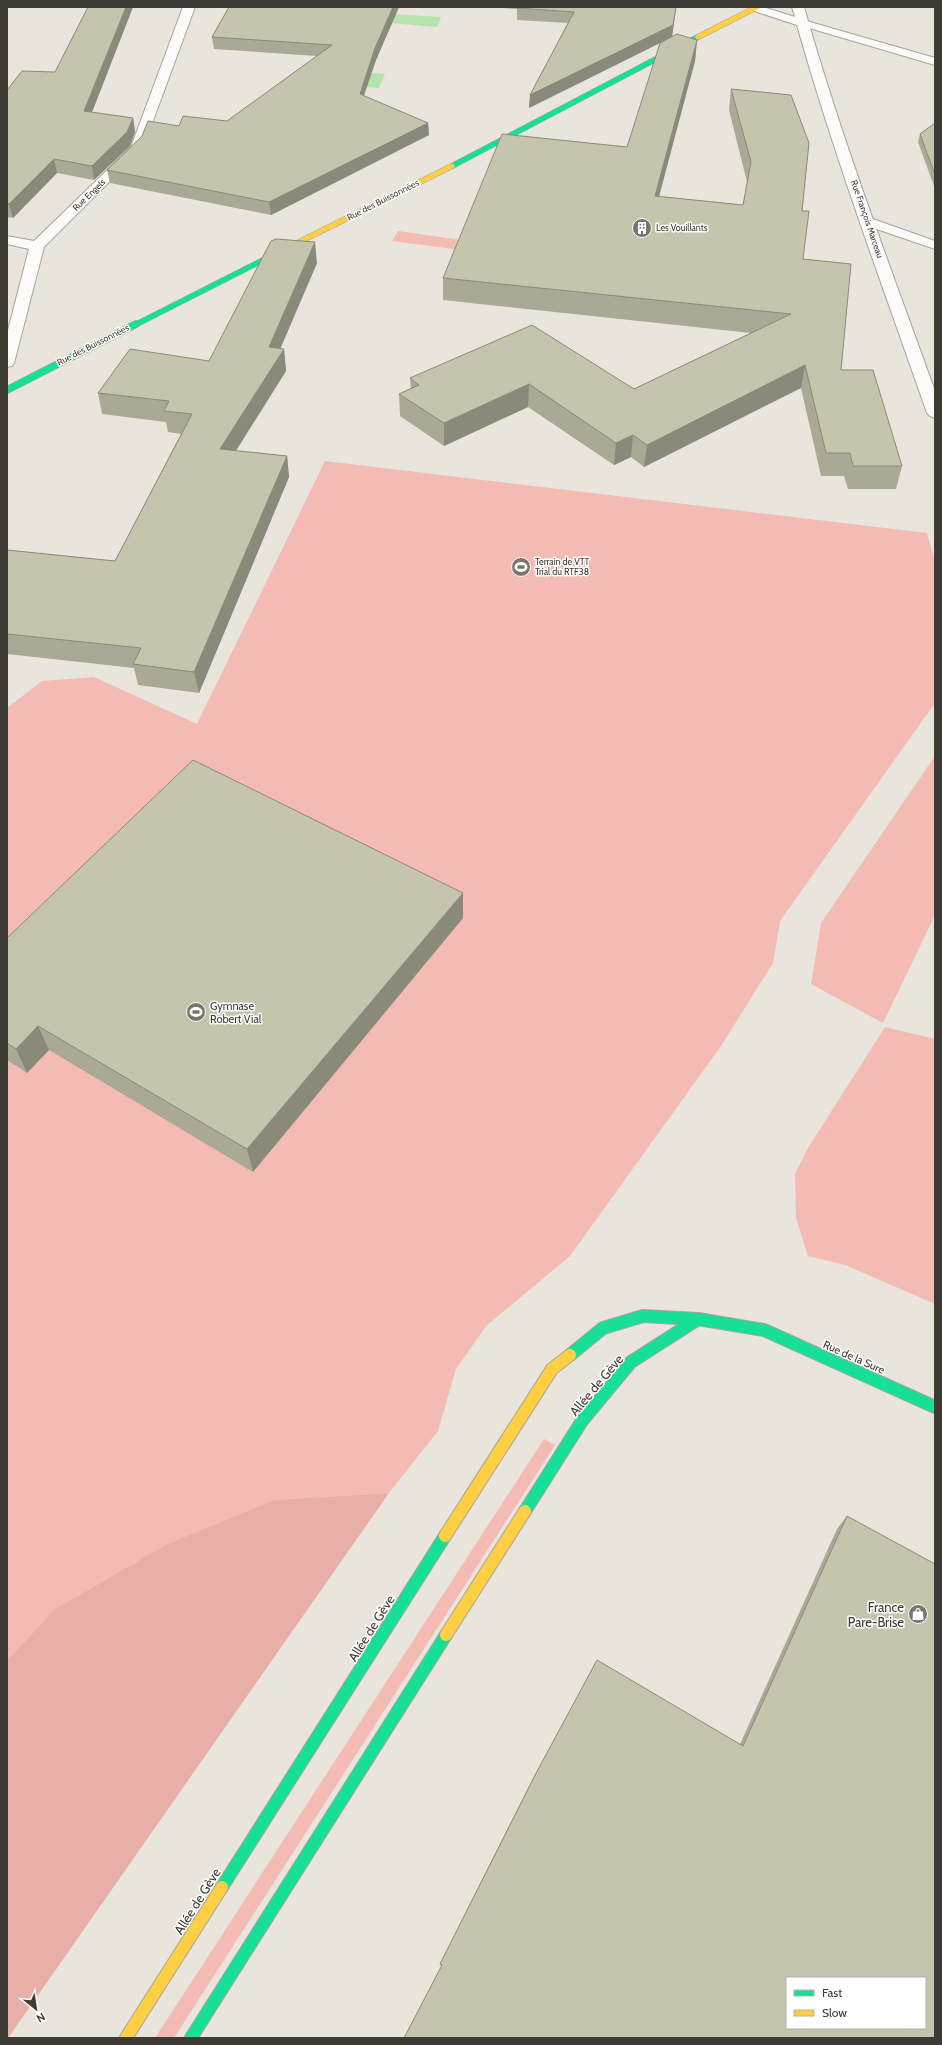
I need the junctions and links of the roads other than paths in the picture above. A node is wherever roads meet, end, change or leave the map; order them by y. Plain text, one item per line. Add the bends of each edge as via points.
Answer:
1 (189, 7) edge
2 (798, 7) edge
3 (756, 8) edge
4 (803, 23) junction
5 (935, 62) edge
6 (867, 221) junction
7 (7, 240) edge
8 (935, 245) edge
9 (37, 246) junction
10 (7, 363) edge
11 (7, 390) edge
12 (935, 413) edge
13 (698, 1319) junction
14 (764, 1330) joint
15 (935, 1407) edge
16 (126, 2038) edge
17 (191, 2038) edge

1 - 9 street, Rue Engels via 137,148
2 - 4 street, Rue François Marceau
3 - 4 street
3 - 11 street, Rue des Buissonnées via 374,206 211,284
4 - 5 lane
4 - 6 street, Rue François Marceau
6 - 8 lane
6 - 12 street, Rue François Marceau
7 - 9 street
9 - 10 street
13 - 14 street, Allée de Gève
13 - 16 street, Allée de Gève via 643,1316 603,1328 552,1369
13 - 17 street, Allée de Gève via 631,1362 582,1421
14 - 15 street, Rue de la Sure

